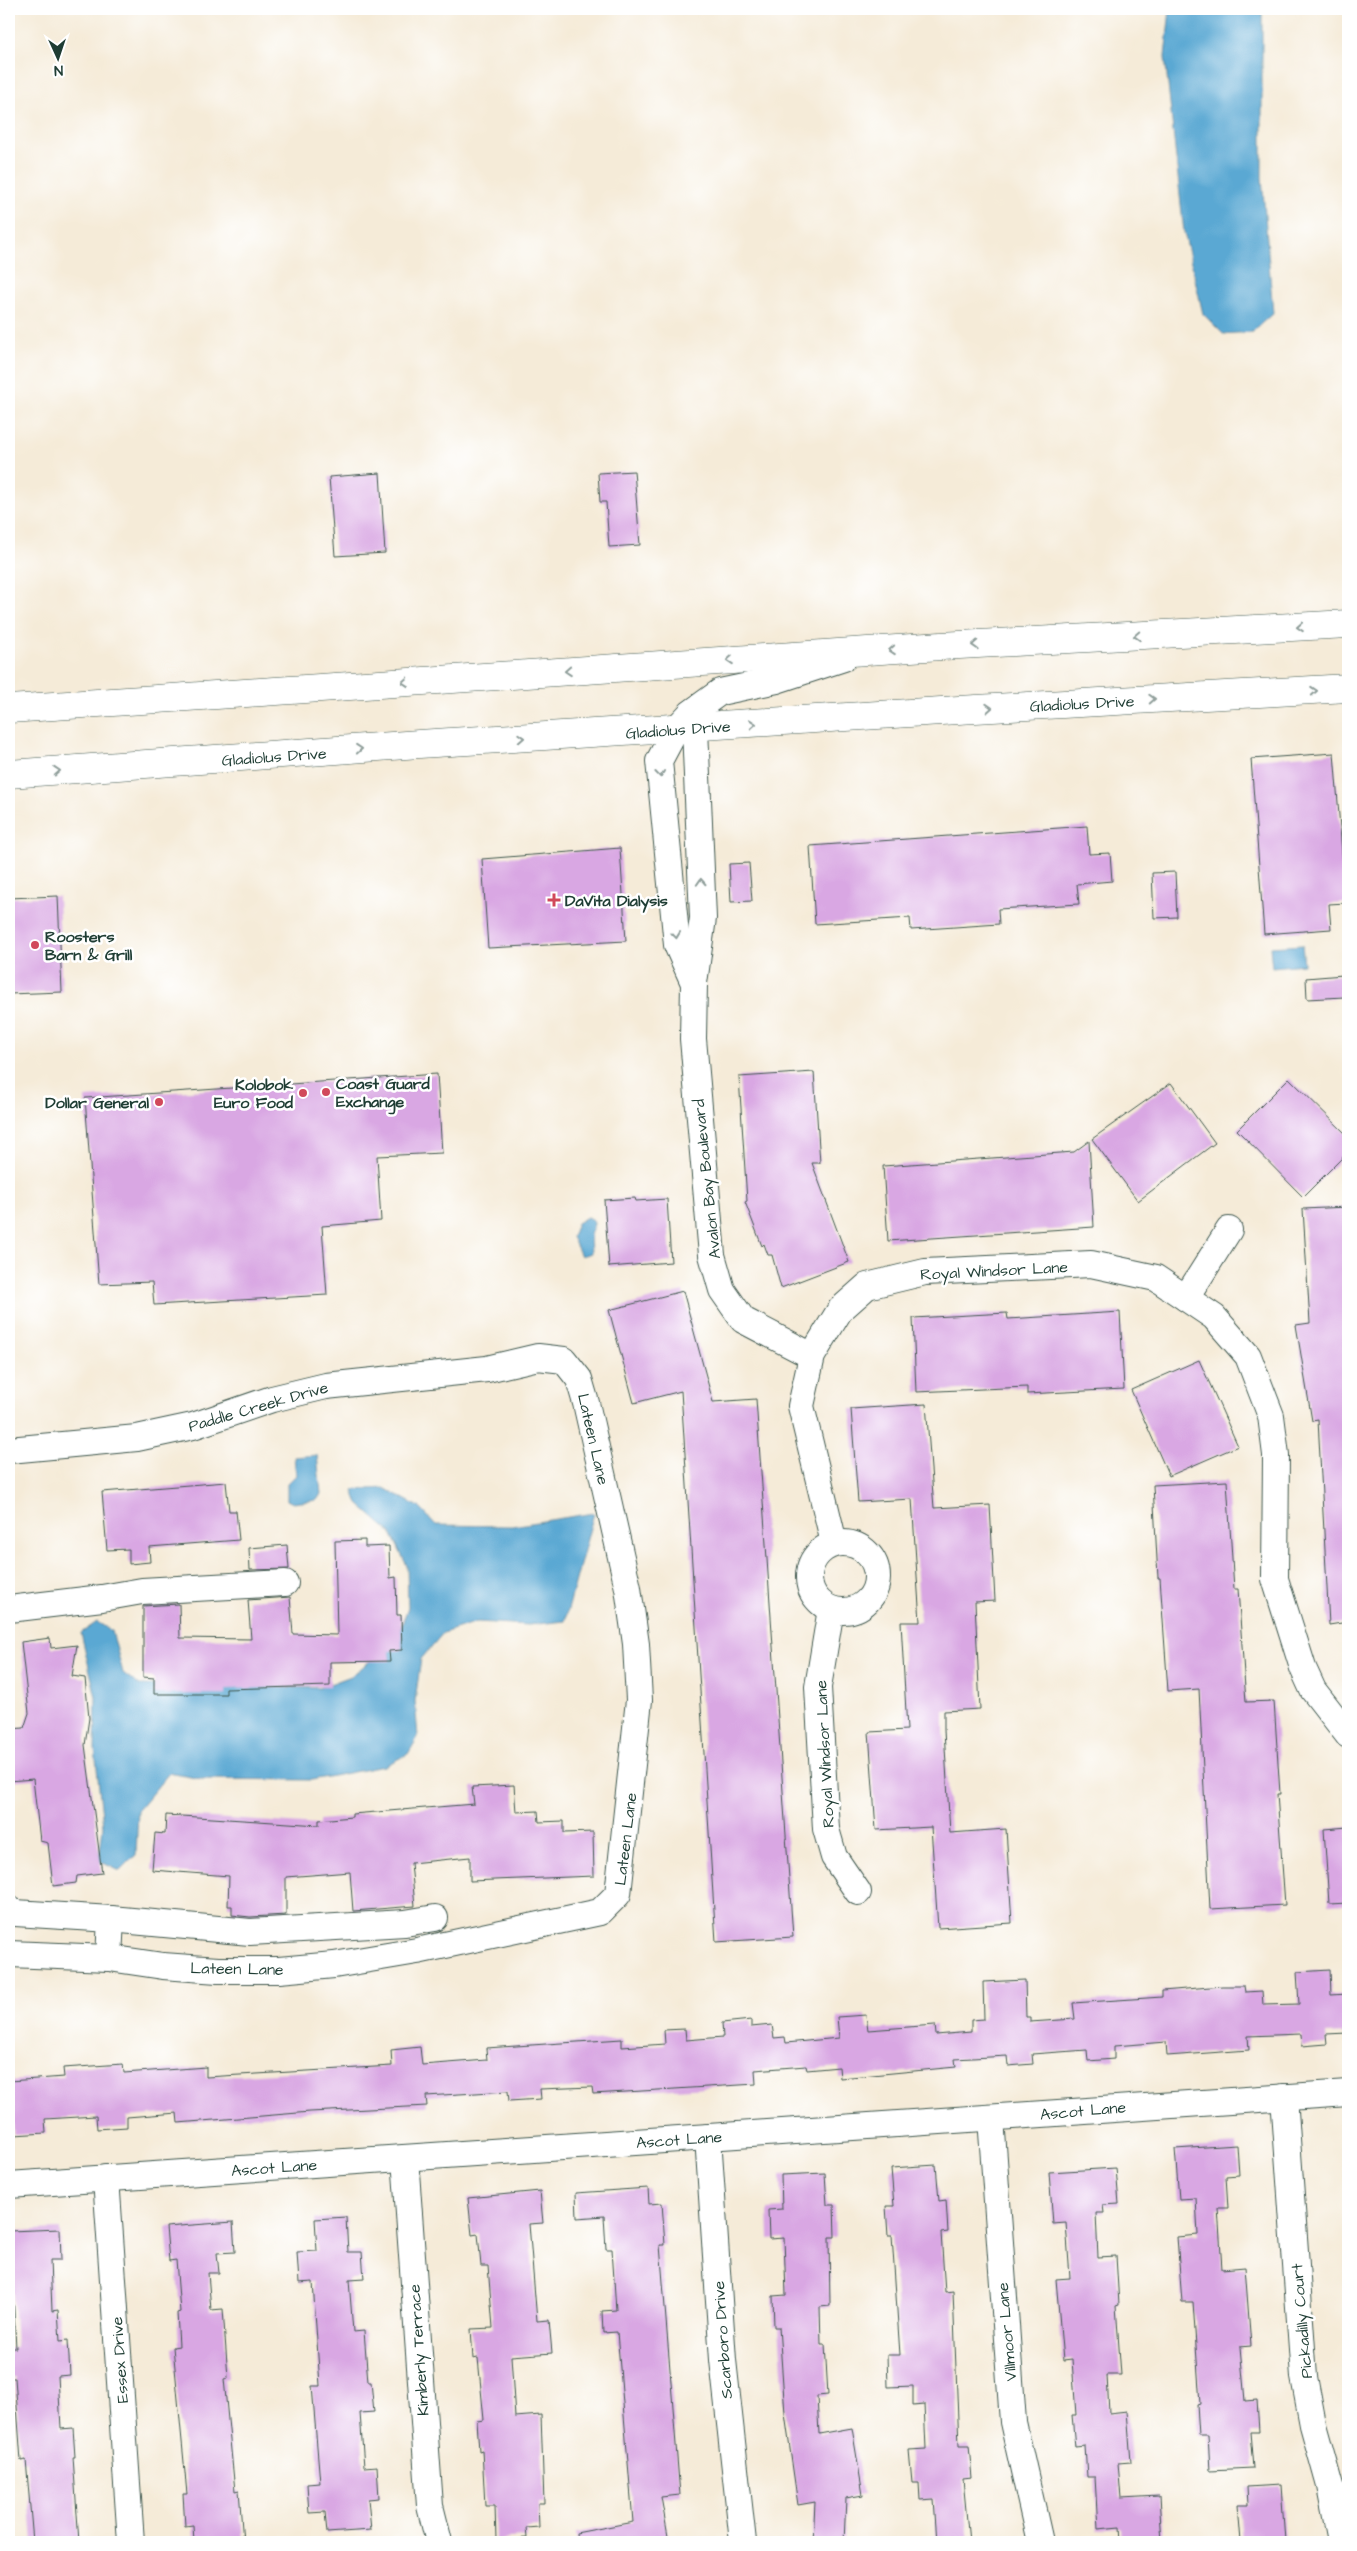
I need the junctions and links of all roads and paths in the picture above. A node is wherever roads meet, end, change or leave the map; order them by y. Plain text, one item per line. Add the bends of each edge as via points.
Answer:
1 (1348, 624) edge
2 (861, 652) junction
3 (1348, 688) edge
4 (9, 709) edge
5 (686, 729) junction
6 (9, 774) edge
7 (694, 983) junction
8 (1229, 1230) dead end
9 (1186, 1298) junction
10 (812, 1356) junction
11 (507, 1366) joint
12 (9, 1450) edge
13 (834, 1543) junction
14 (285, 1583) dead end
15 (9, 1608) edge
16 (831, 1609) junction
17 (1348, 1735) edge
18 (858, 1892) dead end
19 (9, 1909) edge
20 (435, 1918) dead end
21 (111, 1919) junction
22 (300, 1929) junction
23 (9, 1954) edge
24 (108, 1958) junction
25 (300, 1968) junction
26 (1348, 2092) edge
27 (1284, 2097) junction
28 (991, 2118) junction
29 (708, 2137) junction
30 (405, 2158) junction
31 (106, 2178) junction
32 (9, 2185) edge
33 (131, 2542) edge
34 (439, 2542) edge
35 (743, 2542) edge
36 (1040, 2542) edge
37 (1341, 2542) edge

1 -> 2 main road
2 -> 4 main road
2 - 5 street, Avalon Bay Boulevard via 777,680 720,692 691,713
5 -> 3 main road, Gladiolus Drive via 941,710
6 -> 5 main road, Gladiolus Drive via 419,744
7 -> 5 street, Avalon Bay Boulevard via 703,918
5 -> 7 street, Avalon Bay Boulevard via 659,761 677,945
7 - 10 street, Avalon Bay Boulevard via 693,1039 712,1255 722,1290 743,1320
8 - 9 street
9 - 10 street, Royal Windsor Lane via 1156,1278 1091,1264 924,1272 867,1286 840,1310
9 - 17 street, Royal Windsor Lane via 1214,1317 1248,1356 1271,1416 1276,1455 1275,1579 1313,1690
10 - 13 street, Royal Windsor Lane via 801,1406
11 - 12 street, Paddle Creek Drive via 326,1386 272,1399 193,1426 137,1438
11 - 25 street, Lateen Lane via 538,1357 564,1360 579,1379 628,1588 639,1700 618,1894 600,1912 417,1951
13 - 16 street via 814,1557 809,1582 813,1594
13 - 16 street via 846,1542 868,1552 878,1573 872,1597 863,1605 843,1611
14 - 15 street via 142,1591
16 - 18 street, Royal Windsor Lane via 818,1686 826,1829 834,1857
19 - 21 street via 15,1913
20 - 22 street via 405,1923
21 - 22 street via 250,1932
21 - 24 street
22 - 25 street
23 - 24 street, Lateen Lane
24 - 25 street, Lateen Lane via 218,1970
26 - 27 street, Ascot Lane
27 - 28 street, Ascot Lane
27 - 37 street, Pickadilly Court via 1304,2376
28 - 29 street, Ascot Lane
28 - 36 street, Villmoor Lane via 1013,2422
29 - 30 street, Ascot Lane
29 - 35 street, Scarboro Drive via 723,2360
30 - 31 street, Ascot Lane
30 - 34 street, Kimberly Terrace via 429,2487
31 - 32 street, Ascot Lane
31 - 33 street, Essex Drive

